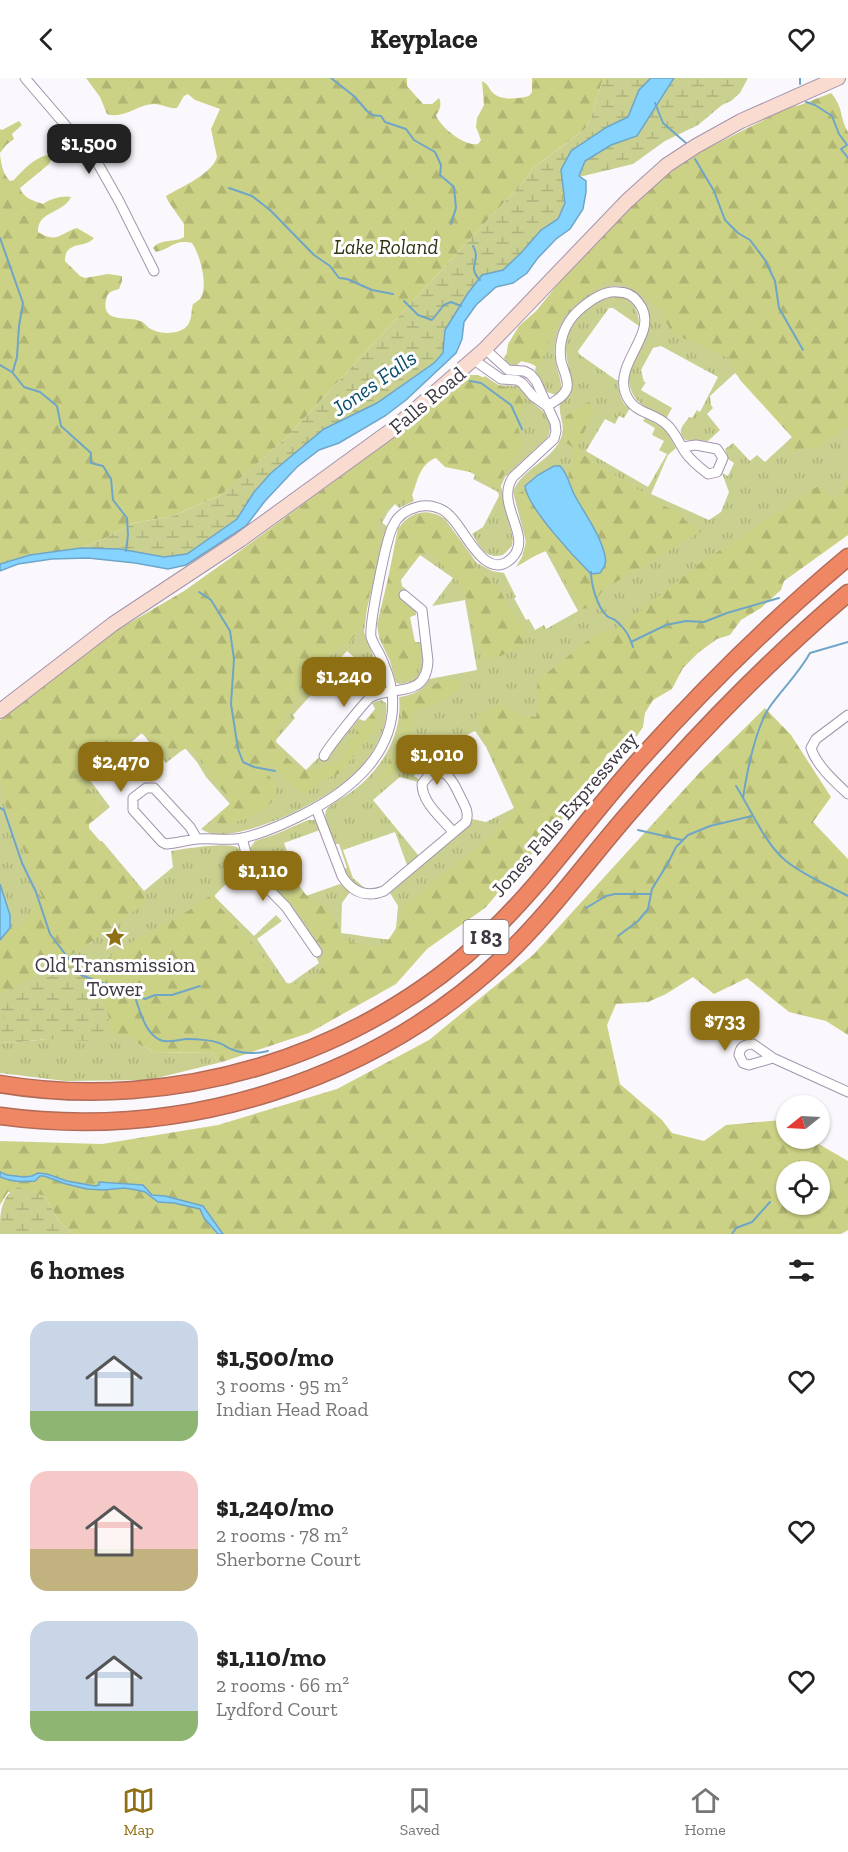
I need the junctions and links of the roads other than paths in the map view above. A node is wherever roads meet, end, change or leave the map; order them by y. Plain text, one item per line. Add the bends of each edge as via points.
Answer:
1 (25, 78) edge
2 (838, 78) edge
3 (154, 271) dead end
4 (485, 350) junction
5 (474, 360) junction
6 (548, 406) junction
7 (682, 447) dead end
8 (848, 558) edge
9 (848, 592) edge
10 (404, 595) dead end
11 (392, 692) junction
12 (0, 711) edge
13 (848, 715) edge
14 (324, 756) dead end
15 (848, 794) edge
16 (316, 808) junction
17 (453, 832) junction
18 (242, 838) junction
19 (197, 839) junction
20 (317, 952) dead end
21 (773, 1058) dead end
22 (0, 1084) edge
23 (848, 1092) edge
24 (0, 1116) edge

1 - 3 street via 97,162
2 - 4 main road, Falls Road via 741,122 667,165 627,201
4 - 5 main road, Falls Road
4 - 6 street via 508,370 530,374
5 - 6 street via 501,380 522,383
5 - 12 main road, Falls Road via 350,462 113,624
6 - 7 street via 568,386 561,347 571,318 604,294 628,294 640,304 645,323 626,368 624,389 638,410 668,426
6 - 11 street via 555,423 554,439 508,484 519,539 516,553 508,561 485,561 452,517 438,508 416,507 402,514 393,525 370,630
8 - 22 highway, Jones Falls Expressway / I 83 via 715,679 643,755 548,870 487,936 447,970 379,1016 274,1063 182,1085 90,1092
9 - 24 highway, I 83 via 699,733 536,924 471,986 431,1017 317,1077 220,1107 125,1120 58,1121
10 - 11 street via 422,610 428,670 417,686
11 - 14 street via 367,700
11 - 16 street via 392,714 377,755 349,787
13 - 15 street via 816,739 811,748
16 - 17 street via 342,876 348,885 363,893 384,891
16 - 18 street
17 - 17 street via 466,822 468,812 451,777 440,771 432,773 422,784 422,792
18 - 19 street
18 - 20 street via 254,874 286,907
19 - 19 street via 154,788 146,788 133,798 133,810 162,842
21 - 23 street

